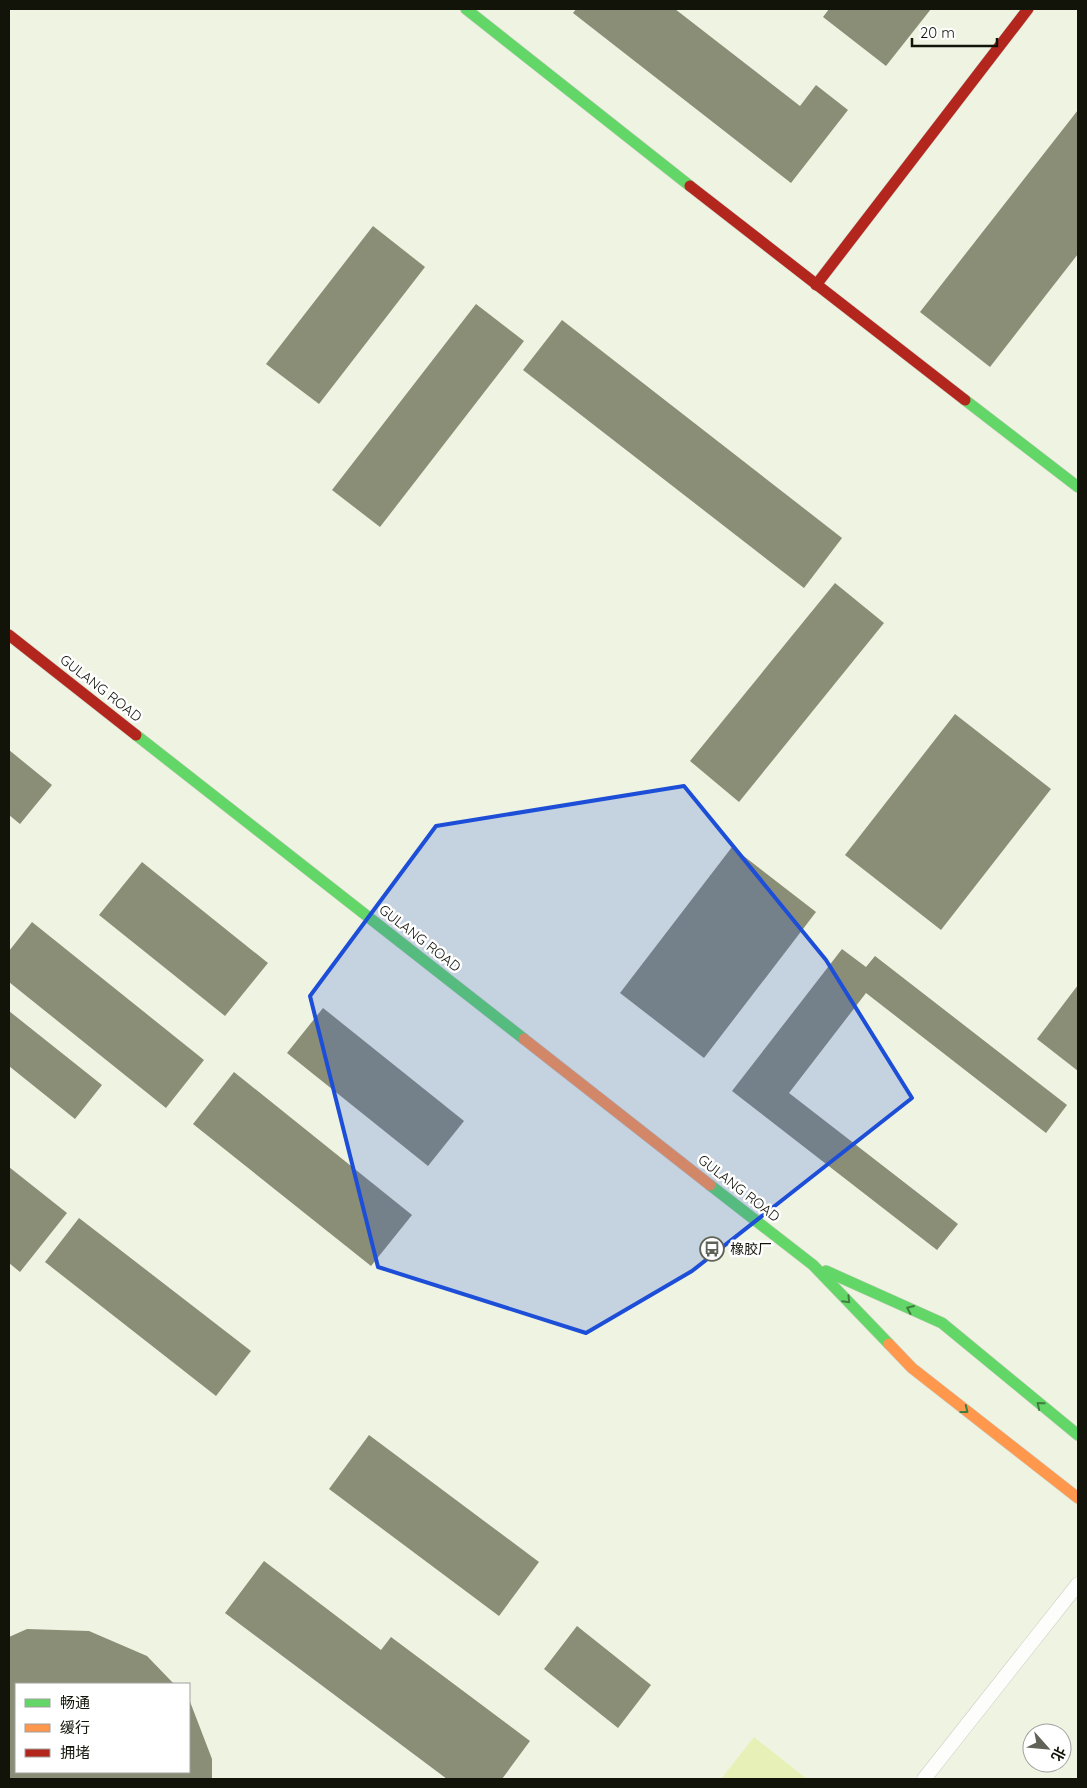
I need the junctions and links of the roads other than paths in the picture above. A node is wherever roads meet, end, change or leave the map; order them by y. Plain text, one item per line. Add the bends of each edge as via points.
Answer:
1 (466, 9) edge
2 (1028, 9) edge
3 (816, 285) junction
4 (1078, 487) edge
5 (9, 635) edge
6 (813, 1264) junction
7 (1078, 1435) edge
8 (1078, 1498) edge
9 (1078, 1584) edge
10 (924, 1779) edge

1 - 3 main road
2 - 3 main road
3 - 4 main road
5 - 6 main road, GULANG ROAD
7 -> 6 main road, GULANG ROAD via 942,1323
6 -> 8 main road, GULANG ROAD via 912,1368
9 - 10 lane

